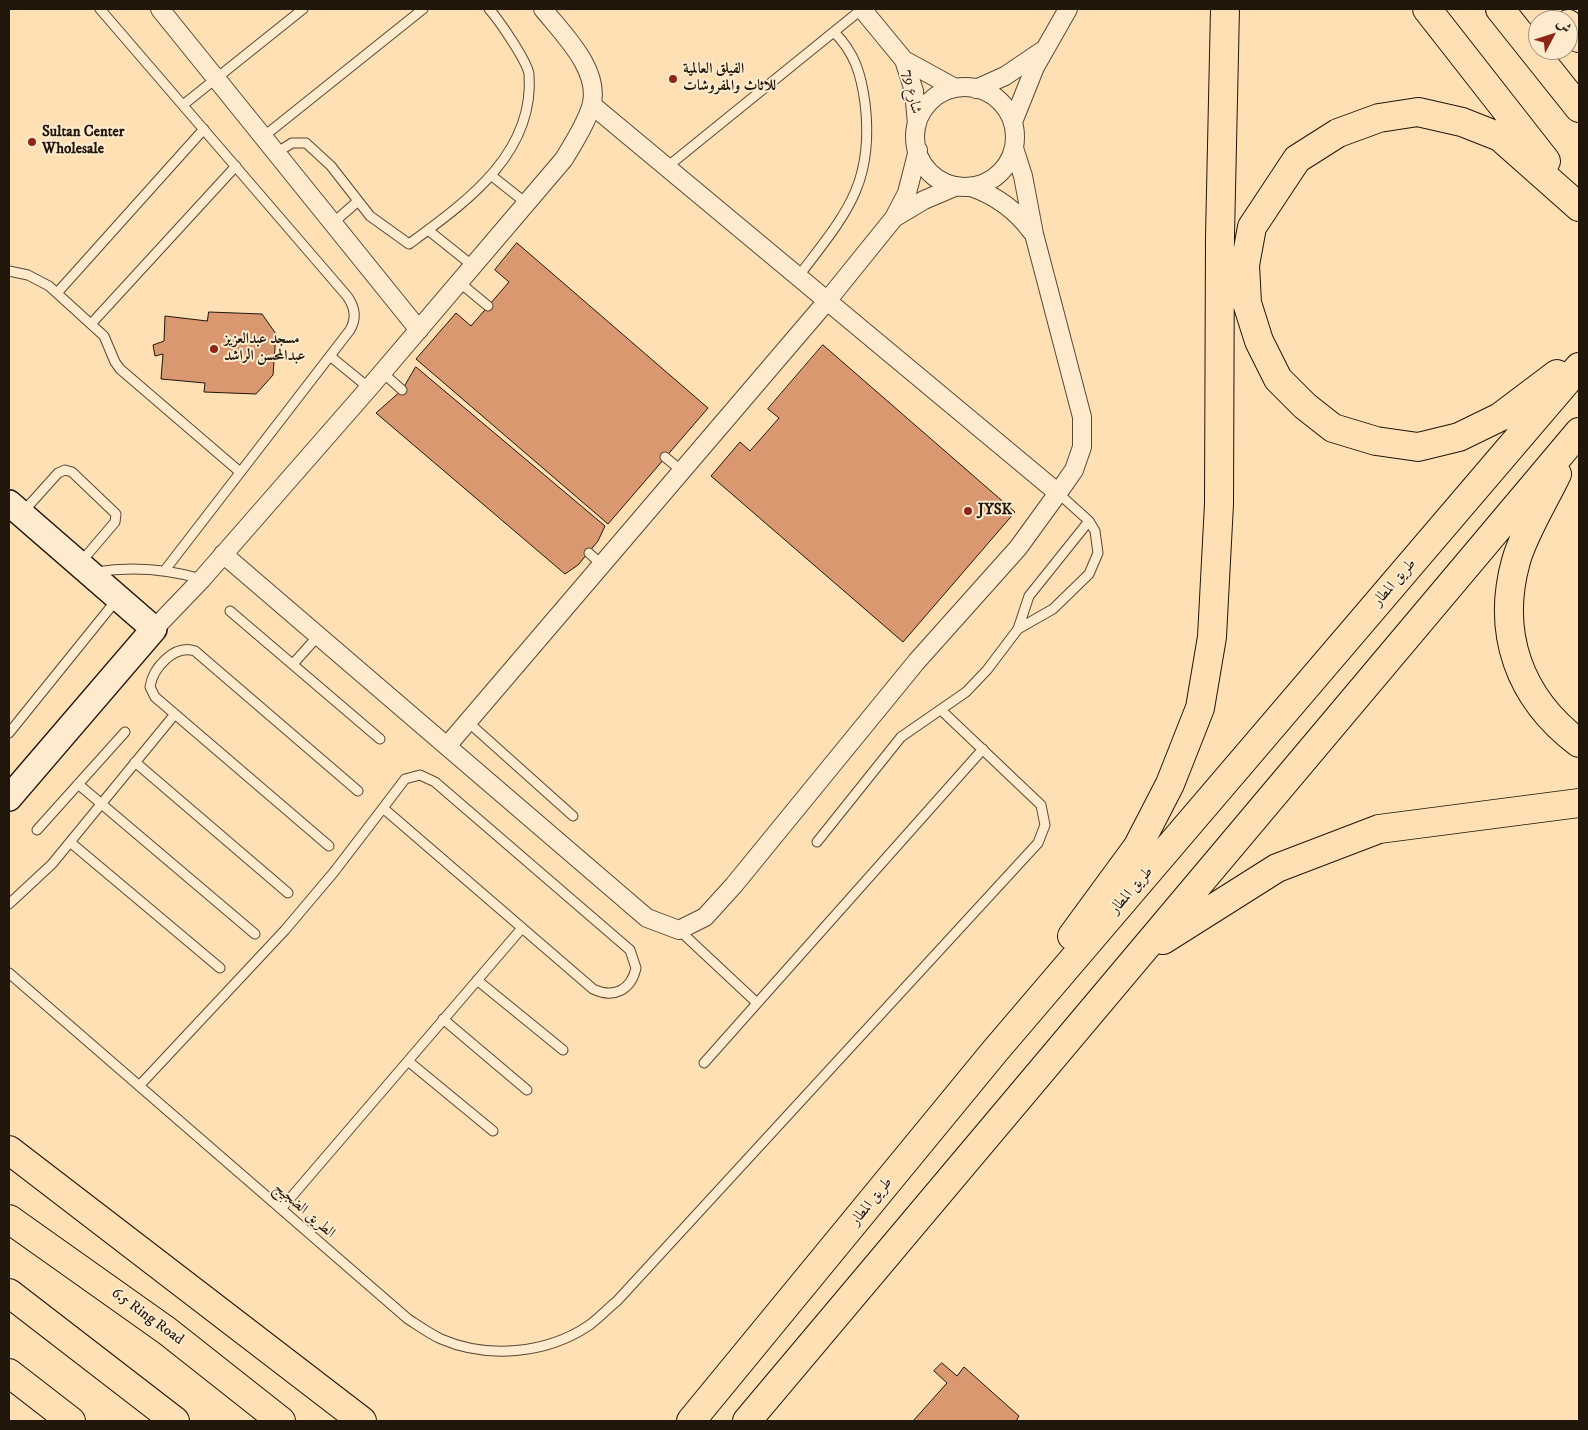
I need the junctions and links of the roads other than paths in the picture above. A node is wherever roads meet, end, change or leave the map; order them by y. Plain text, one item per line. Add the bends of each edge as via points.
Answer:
1 (100, 9) edge
2 (160, 9) edge
3 (303, 9) edge
4 (423, 9) edge
5 (490, 9) edge
6 (543, 9) edge
7 (862, 9) edge
8 (1068, 9) edge
9 (1225, 9) edge
10 (1427, 9) edge
11 (1500, 9) edge
12 (834, 32) junction
13 (1044, 49) junction
14 (904, 60) junction
15 (215, 77) junction
16 (955, 88) junction
17 (976, 89) junction
18 (183, 105) junction
19 (592, 105) junction
20 (1579, 108) edge
21 (1013, 122) junction
22 (917, 124) junction
23 (204, 129) junction
24 (263, 137) junction
25 (1014, 148) junction
26 (918, 150) junction
27 (276, 153) junction
28 (236, 166) junction
29 (667, 167) junction
30 (492, 176) junction
31 (964, 186) junction
32 (358, 201) junction
33 (526, 203) junction
34 (1579, 206) edge
35 (894, 218) junction
36 (333, 223) junction
37 (428, 230) junction
38 (1034, 234) junction
39 (473, 266) junction
40 (9, 271) edge
41 (798, 277) junction
42 (459, 282) junction
43 (57, 294) junction
44 (827, 301) junction
45 (488, 306) dead end
46 (92, 324) junction
47 (419, 330) junction
48 (330, 356) junction
49 (1579, 356) edge
50 (1579, 367) edge
51 (382, 372) junction
52 (369, 388) junction
53 (402, 390) dead end
54 (1576, 436) edge
55 (665, 457) dead end
56 (682, 471) junction
57 (240, 472) junction
58 (1058, 493) junction
59 (15, 508) edge
60 (1089, 521) junction
61 (589, 553) dead end
62 (223, 554) junction
63 (602, 565) junction
64 (84, 569) junction
65 (165, 570) junction
66 (202, 579) junction
67 (118, 598) junction
68 (230, 611) dead end
69 (154, 628) junction
70 (1018, 629) junction
71 (318, 636) junction
72 (293, 664) junction
73 (940, 710) junction
74 (174, 714) junction
75 (468, 722) junction
76 (125, 732) dead end
77 (9, 733) edge
78 (380, 739) dead end
79 (1579, 743) edge
80 (447, 746) junction
81 (983, 749) junction
82 (136, 762) junction
83 (78, 784) junction
84 (358, 791) dead end
85 (9, 798) edge
86 (1579, 803) edge
87 (102, 804) junction
88 (383, 808) junction
89 (573, 816) dead end
90 (37, 830) dead end
91 (70, 842) junction
92 (817, 842) dead end
93 (330, 846) dead end
94 (288, 893) dead end
95 (9, 904) edge
96 (522, 928) junction
97 (679, 930) junction
98 (255, 934) dead end
99 (1140, 954) junction
100 (220, 968) dead end
101 (9, 973) edge
102 (477, 980) junction
103 (757, 1003) junction
104 (443, 1020) junction
105 (563, 1050) dead end
106 (995, 1050) junction
107 (408, 1061) junction
108 (704, 1063) dead end
109 (139, 1086) junction
110 (527, 1090) dead end
111 (493, 1131) dead end
112 (9, 1150) edge
113 (281, 1209) junction
114 (9, 1219) edge
115 (9, 1293) edge
116 (9, 1373) edge
117 (301, 1374) junction
118 (691, 1419) edge
119 (71, 1421) edge
120 (175, 1421) edge
121 (281, 1421) edge
122 (353, 1421) edge
123 (362, 1421) edge
124 (747, 1421) edge

1 - 18 lane
2 - 15 street
3 - 15 lane
4 - 24 lane
5 - 30 lane via 529,72 526,119
6 - 19 street via 574,47 586,70 592,87
7 - 12 lane
7 - 14 street, شارع 79
8 - 13 street
9 - 106 main road via 1219,504 1212,637 1200,708 1170,784 1138,846 1024,1002
10 - 34 main road
11 - 20 main road
12 - 29 lane
12 - 41 lane via 852,53 862,78 868,138 866,159 854,199
13 - 17 street via 1005,76
13 - 21 street
14 - 16 street, شارع 79
14 - 22 street, شارع 79 via 914,92
15 - 18 lane
15 - 24 street
16 - 17 street
16 - 22 street via 931,101
17 - 21 street via 999,101
18 - 23 lane
19 - 29 street
19 - 33 street via 584,127 564,159
21 - 25 street
22 - 26 street
23 - 28 lane
23 - 43 lane
24 - 27 street
25 - 31 street via 1010,160 994,178
25 - 38 street
26 - 31 street via 922,161 936,178
26 - 35 street via 907,193
27 - 32 lane via 292,143 306,143 332,166
27 - 36 street
28 - 46 lane
28 - 48 lane via 351,302 354,324
29 - 41 street
30 - 33 lane
30 - 37 lane
31 - 35 street via 924,200
31 - 38 street via 1000,200
32 - 36 lane
32 - 37 lane via 370,216 409,244
33 - 39 street
34 - 49 main road via 1500,137 1462,122 1418,112 1379,118 1338,133 1297,159 1252,228 1245,265 1247,303 1259,341 1278,379 1333,428 1376,441 1418,447 1459,437 1500,417
35 - 44 street
36 - 47 street
37 - 39 lane
38 - 58 street via 1082,417 1082,447 1074,470
39 - 42 street
40 - 43 lane via 38,280
41 - 44 street
42 - 45 lane
42 - 47 street
43 - 46 lane
44 - 56 street
44 - 58 street
46 - 57 lane via 108,341 118,367
47 - 51 street
48 - 52 lane
48 - 57 lane
50 - 106 main road, طريق المطار
51 - 52 street
51 - 53 lane
52 - 62 street
54 - 79 main road via 1516,559 1507,600 1509,640 1520,668 1537,701 1561,729
54 - 99 main road
55 - 56 lane
56 - 63 street
57 - 65 lane
58 - 60 lane
58 - 97 street via 1018,548 917,661 734,885 705,917
59 - 64 street
59 - 64 lane via 58,472 69,470 79,478 114,510 116,518
60 - 70 lane via 1029,596
60 - 70 lane via 1098,542 1090,574 1053,609
61 - 63 lane
62 - 66 street
62 - 71 street
63 - 75 street
64 - 65 lane
64 - 67 street
65 - 66 lane
66 - 69 street
67 - 69 street
67 - 77 lane
68 - 72 lane
69 - 85 street
70 - 73 lane via 977,681
71 - 72 lane
71 - 80 street
72 - 78 lane
73 - 81 lane, الطريق الضجيج
73 - 92 lane via 911,728 892,746
74 - 82 lane
74 - 84 lane via 151,693 150,681 175,652 188,649 201,655
74 - 93 lane
75 - 80 street
75 - 89 lane
76 - 83 lane
80 - 97 street via 647,918
81 - 103 lane
81 - 113 lane, الطريق الضجيج via 1041,804 1046,825 1038,844 617,1301 588,1326 554,1343 516,1351 478,1349 441,1339 408,1319
82 - 87 lane
82 - 94 lane
83 - 87 lane
83 - 90 lane
86 - 99 main road via 1379,828 1277,868
87 - 91 lane
87 - 98 lane
88 - 96 lane
88 - 96 lane via 405,780 420,775 428,777 630,950 636,968 634,978 621,991 602,993 593,989
88 - 109 lane via 291,923
91 - 95 lane
91 - 100 lane
96 - 102 lane
97 - 103 lane
99 - 124 main road
101 - 109 lane, الطريق الضجيج
102 - 104 lane
102 - 105 lane
103 - 108 lane
104 - 107 lane
104 - 110 lane
106 - 118 main road, طريق المطار
107 - 111 lane
107 - 113 lane
109 - 113 lane, الطريق الضجيج
112 - 117 main road
114 - 121 main road, 6.5 Ring Road via 168,1331
115 - 120 main road
116 - 119 main road
117 - 122 main road
117 - 123 main road

